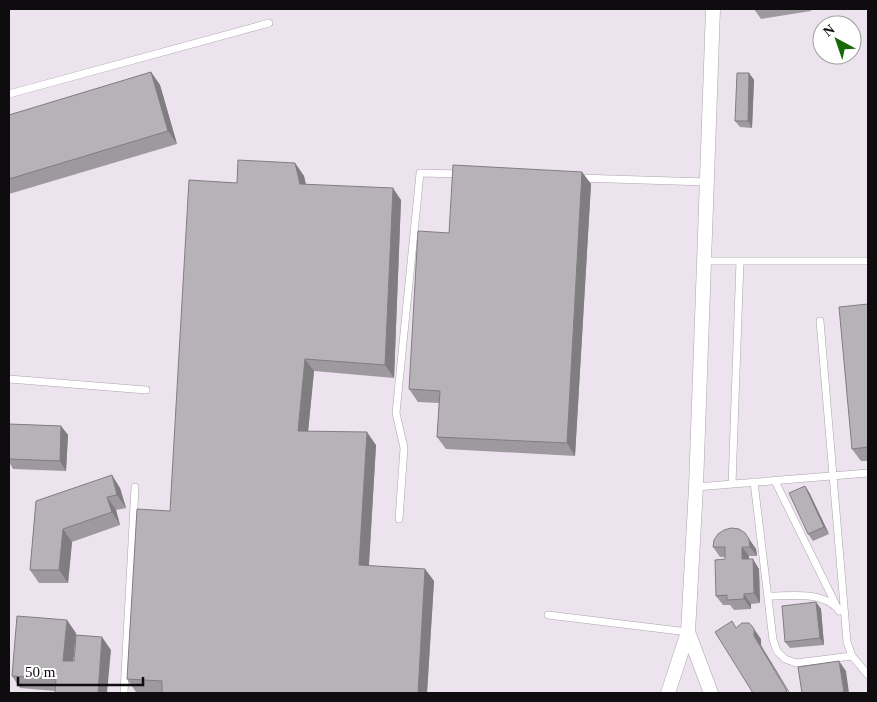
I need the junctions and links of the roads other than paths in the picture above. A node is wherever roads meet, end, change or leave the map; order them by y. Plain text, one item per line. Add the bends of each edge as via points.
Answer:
1 (713, 9) edge
2 (269, 23) dead end
3 (9, 94) edge
4 (469, 175) edge
5 (568, 178) edge
6 (706, 182) junction
7 (740, 261) junction
8 (703, 262) junction
9 (868, 262) edge
10 (820, 321) dead end
11 (9, 379) edge
12 (146, 390) dead end
13 (868, 473) edge
14 (832, 476) junction
15 (775, 481) junction
16 (754, 482) junction
17 (732, 484) junction
18 (134, 487) dead end
19 (696, 487) junction
20 (400, 519) dead end
21 (768, 596) junction
22 (839, 610) junction
23 (548, 615) dead end
24 (846, 631) junction
25 (688, 632) junction
26 (852, 656) junction
27 (868, 675) edge
28 (124, 693) edge
29 (668, 693) edge
30 (711, 693) edge

1 - 6 street
2 - 3 lane
4 - 20 lane via 420,173 396,413 404,448
5 - 6 lane
6 - 8 street
7 - 8 lane
7 - 9 lane
7 - 17 lane
8 - 19 street
10 - 14 lane
11 - 12 lane
13 - 14 lane
14 - 15 lane
14 - 24 lane
15 - 16 lane
15 - 22 lane
16 - 17 lane
16 - 21 lane
17 - 19 lane
18 - 28 lane
19 - 25 street
21 - 22 lane via 817,597
21 - 26 lane via 773,640 776,651 785,659 796,663
22 - 24 lane
23 - 25 lane
24 - 26 lane
25 - 29 street
25 - 30 street
26 - 27 lane

